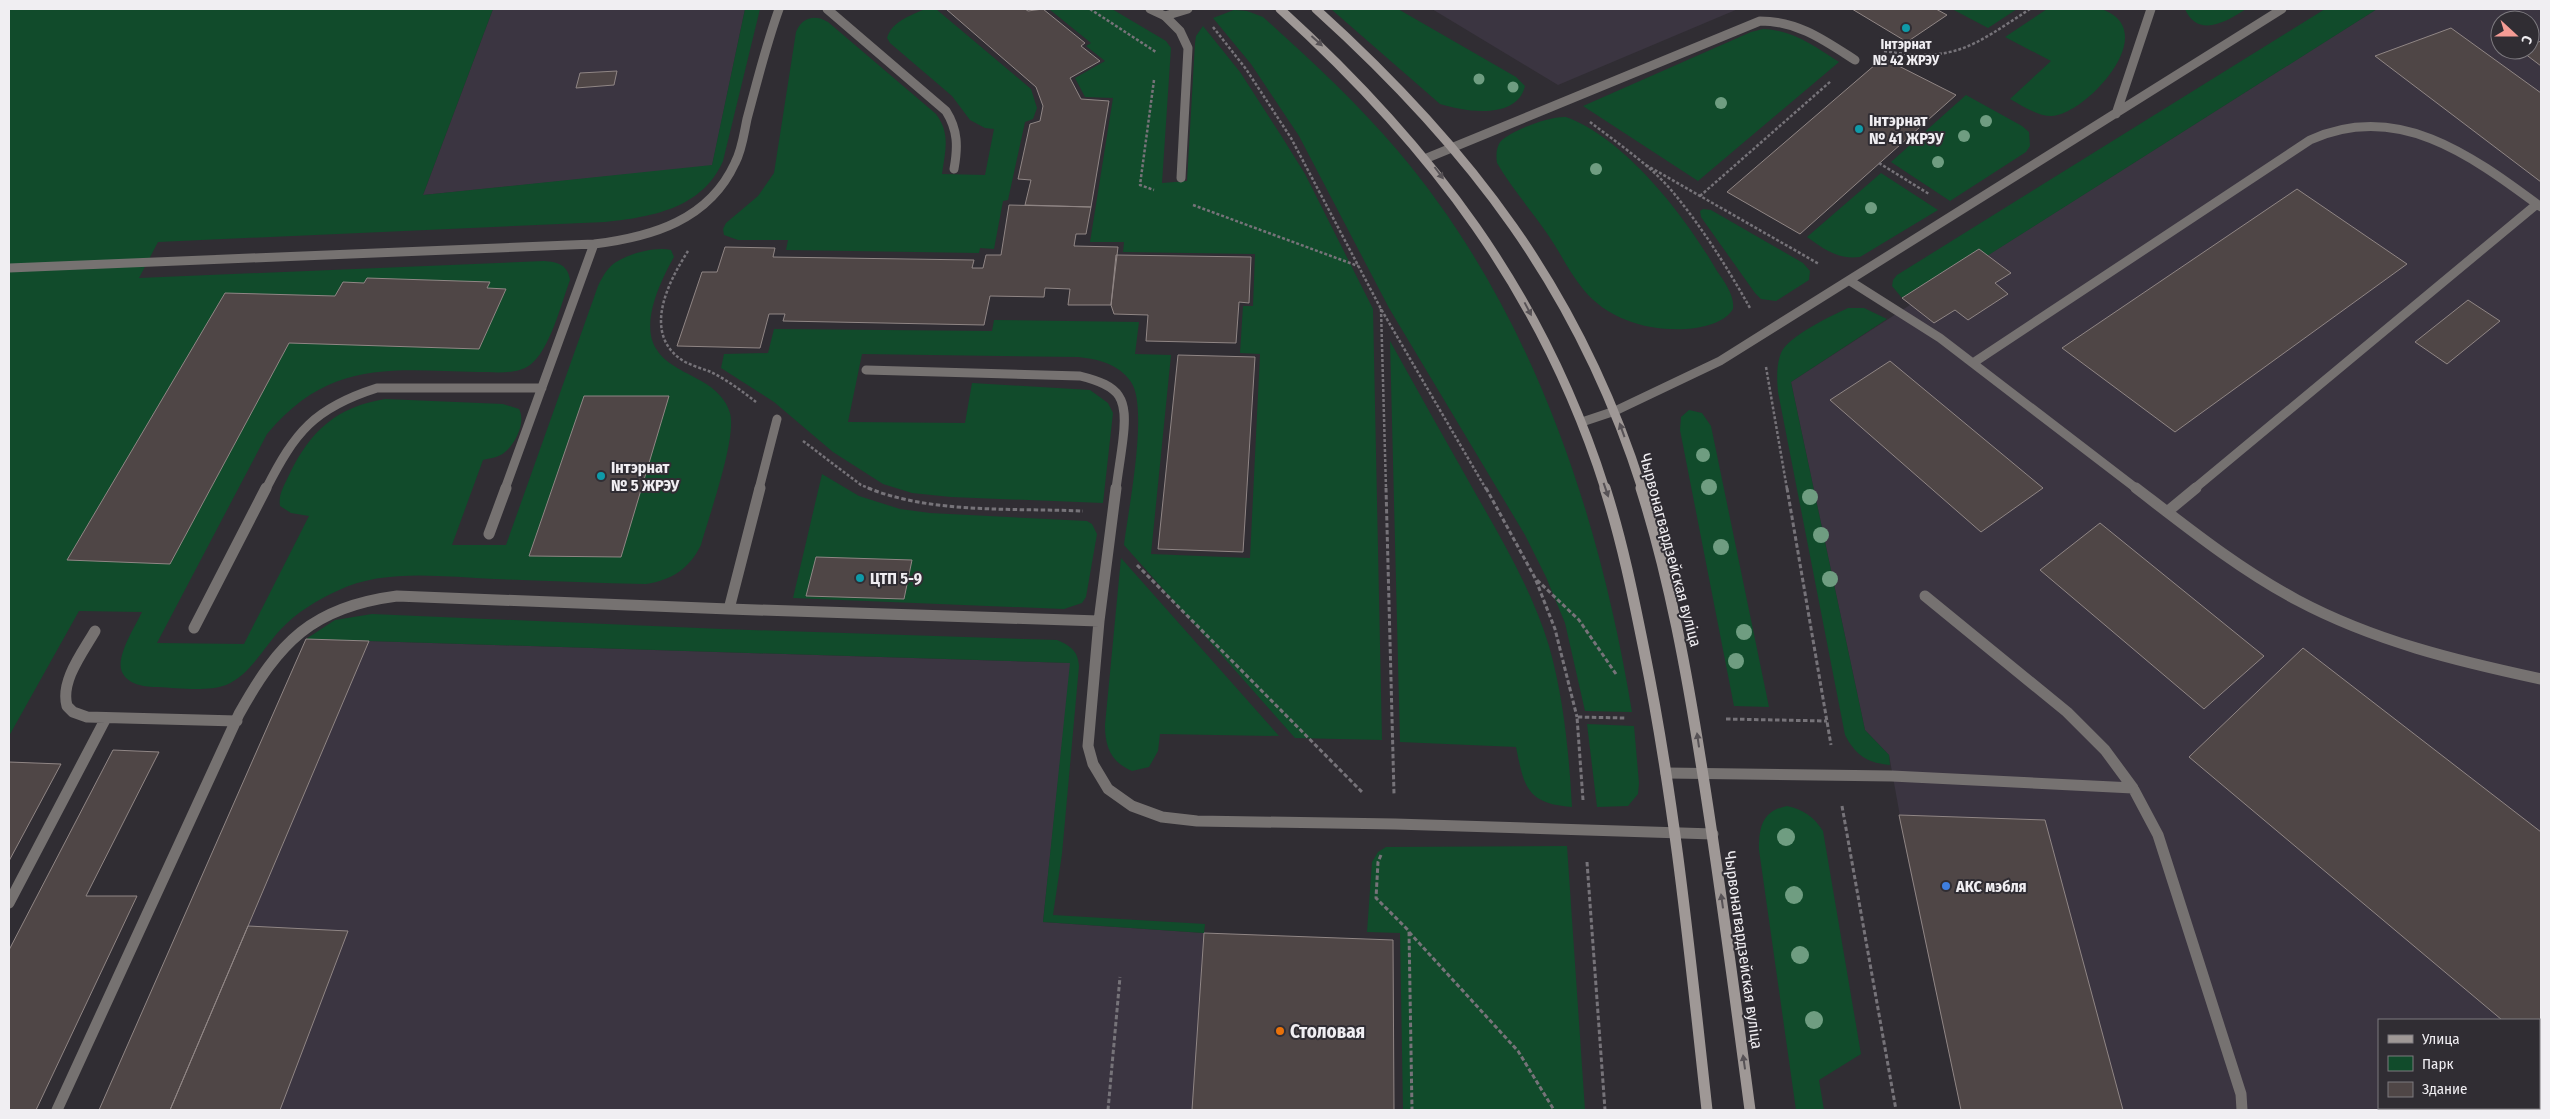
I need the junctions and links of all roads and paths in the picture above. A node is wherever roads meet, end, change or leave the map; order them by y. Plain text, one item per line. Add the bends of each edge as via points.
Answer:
1 (780, 9) edge
2 (827, 9) edge
3 (1150, 9) edge
4 (1188, 9) edge
5 (1280, 9) edge
6 (1316, 9) edge
7 (2030, 9) edge
8 (2151, 9) edge
9 (2282, 9) edge
10 (1164, 16) junction
11 (1208, 20) dead end
12 (1911, 57) dead end
13 (1856, 60) joint
14 (2116, 114) junction
15 (1585, 119) dead end
16 (1453, 147) junction
17 (1427, 158) junction
18 (1642, 162) junction
19 (1879, 163) dead end
20 (954, 169) dead end
21 (1181, 178) dead end
22 (1700, 196) junction
23 (2539, 206) edge
24 (1959, 213) junction
25 (594, 244) junction
26 (690, 247) dead end
27 (9, 268) edge
28 (1850, 281) junction
29 (1381, 309) junction
30 (1760, 336) junction
31 (1973, 363) junction
32 (866, 370) dead end
33 (542, 388) junction
34 (1615, 411) junction
35 (777, 419) junction
36 (1582, 422) junction
37 (1113, 512) junction
38 (2167, 512) junction
39 (489, 534) dead end
40 (1110, 538) junction
41 (1535, 578) junction
42 (1925, 596) dead end
43 (728, 609) junction
44 (1099, 621) junction
45 (194, 628) dead end
46 (95, 631) dead end
47 (1618, 677) dead end
48 (2541, 678) edge
49 (1577, 717) junction
50 (106, 718) junction
51 (1657, 718) junction
52 (237, 720) junction
53 (1695, 720) junction
54 (1827, 721) junction
55 (1666, 774) junction
56 (1703, 774) junction
57 (1836, 775) junction
58 (2133, 788) junction
59 (1394, 824) junction
60 (1585, 831) junction
61 (1676, 834) junction
62 (1713, 834) junction
63 (9, 903) edge
64 (1409, 931) junction
65 (1120, 977) dead end
66 (57, 1110) edge
67 (1108, 1110) edge
68 (1412, 1110) edge
69 (1554, 1110) edge
70 (1605, 1110) edge
71 (1708, 1110) edge
72 (1750, 1110) edge
73 (1896, 1110) edge
74 (2242, 1110) edge

1 - 25 street via 770,33 736,162 728,179 698,212 678,224 629,241
2 - 20 street via 946,111 957,130
3 - 10 street
4 - 10 street
5 -> 17 main road via 1326,49
6 - 16 main road, Чырвонагвардзейская вуліца via 1412,102
7 - 12 path via 1962,51 1946,56
8 - 14 street
9 - 14 street
10 - 21 street via 1180,31 1188,48
11 - 29 path via 1246,69 1291,138
13 - 16 street via 1802,26 1775,20 1760,21
13 - 22 path
14 - 24 street
15 - 18 path
16 - 17 street
16 - 34 main road, Чырвонагвардзейская вуліца via 1525,242 1582,341
17 -> 36 main road via 1478,226 1518,291 1552,354
18 - 22 path
18 - 30 path via 1671,190 1724,261 1745,297
19 - 24 path
22 - 28 path
23 - 31 street via 2477,160 2444,141 2401,129 2372,126 2340,128 2310,140
23 - 38 street
24 - 28 street
25 - 27 street
25 - 33 street
26 - 35 path via 668,288 660,333 679,358 731,384
28 - 30 street
28 - 31 street
29 - 41 path
29 - 59 path
30 - 34 street via 1720,361
30 - 54 path
31 - 38 street
32 - 37 street via 1080,376 1114,388 1126,414
33 - 39 street
33 - 45 street via 384,387 331,405 310,420 282,458
34 - 36 street
53 -> 34 main road, Чырвонагвардзейская вуліца via 1682,646 1661,560 1642,487
35 - 37 path via 847,476 868,489 893,498 933,504
35 - 43 street
36 -> 51 main road via 1627,568
37 - 40 street
38 - 48 street via 2222,554 2306,604 2376,636 2464,663
40 - 44 street
40 - 59 path
41 - 47 path via 1579,620
41 - 49 path via 1555,629
42 - 58 street via 2067,712 2105,750
43 - 44 street
43 - 52 street via 397,596 356,602 314,621 282,648 262,674
44 - 59 street via 1088,746 1093,764 1108,790 1132,806 1162,818
46 - 50 street via 65,690 66,704 74,713 87,718
49 - 51 path
49 - 60 path
50 - 52 street
50 - 63 street
51 - 55 main road
52 - 66 street
53 - 54 path
56 -> 53 main road, Чырвонагвардзейская вуліца
54 - 57 path
55 - 56 street
55 - 61 main road
56 - 57 street
56 - 62 main road, Чырвонагвардзейская вуліца
57 - 58 street
57 - 73 path
58 - 74 street via 2158,835 2173,878 2241,1094
59 - 60 street
59 - 64 path via 1378,862 1376,898
60 - 61 street
60 - 70 path
61 - 62 street
61 - 71 main road
72 -> 62 main road, Чырвонагвардзейская вуліца
64 - 68 path
64 - 69 path via 1518,1051
65 - 67 path

